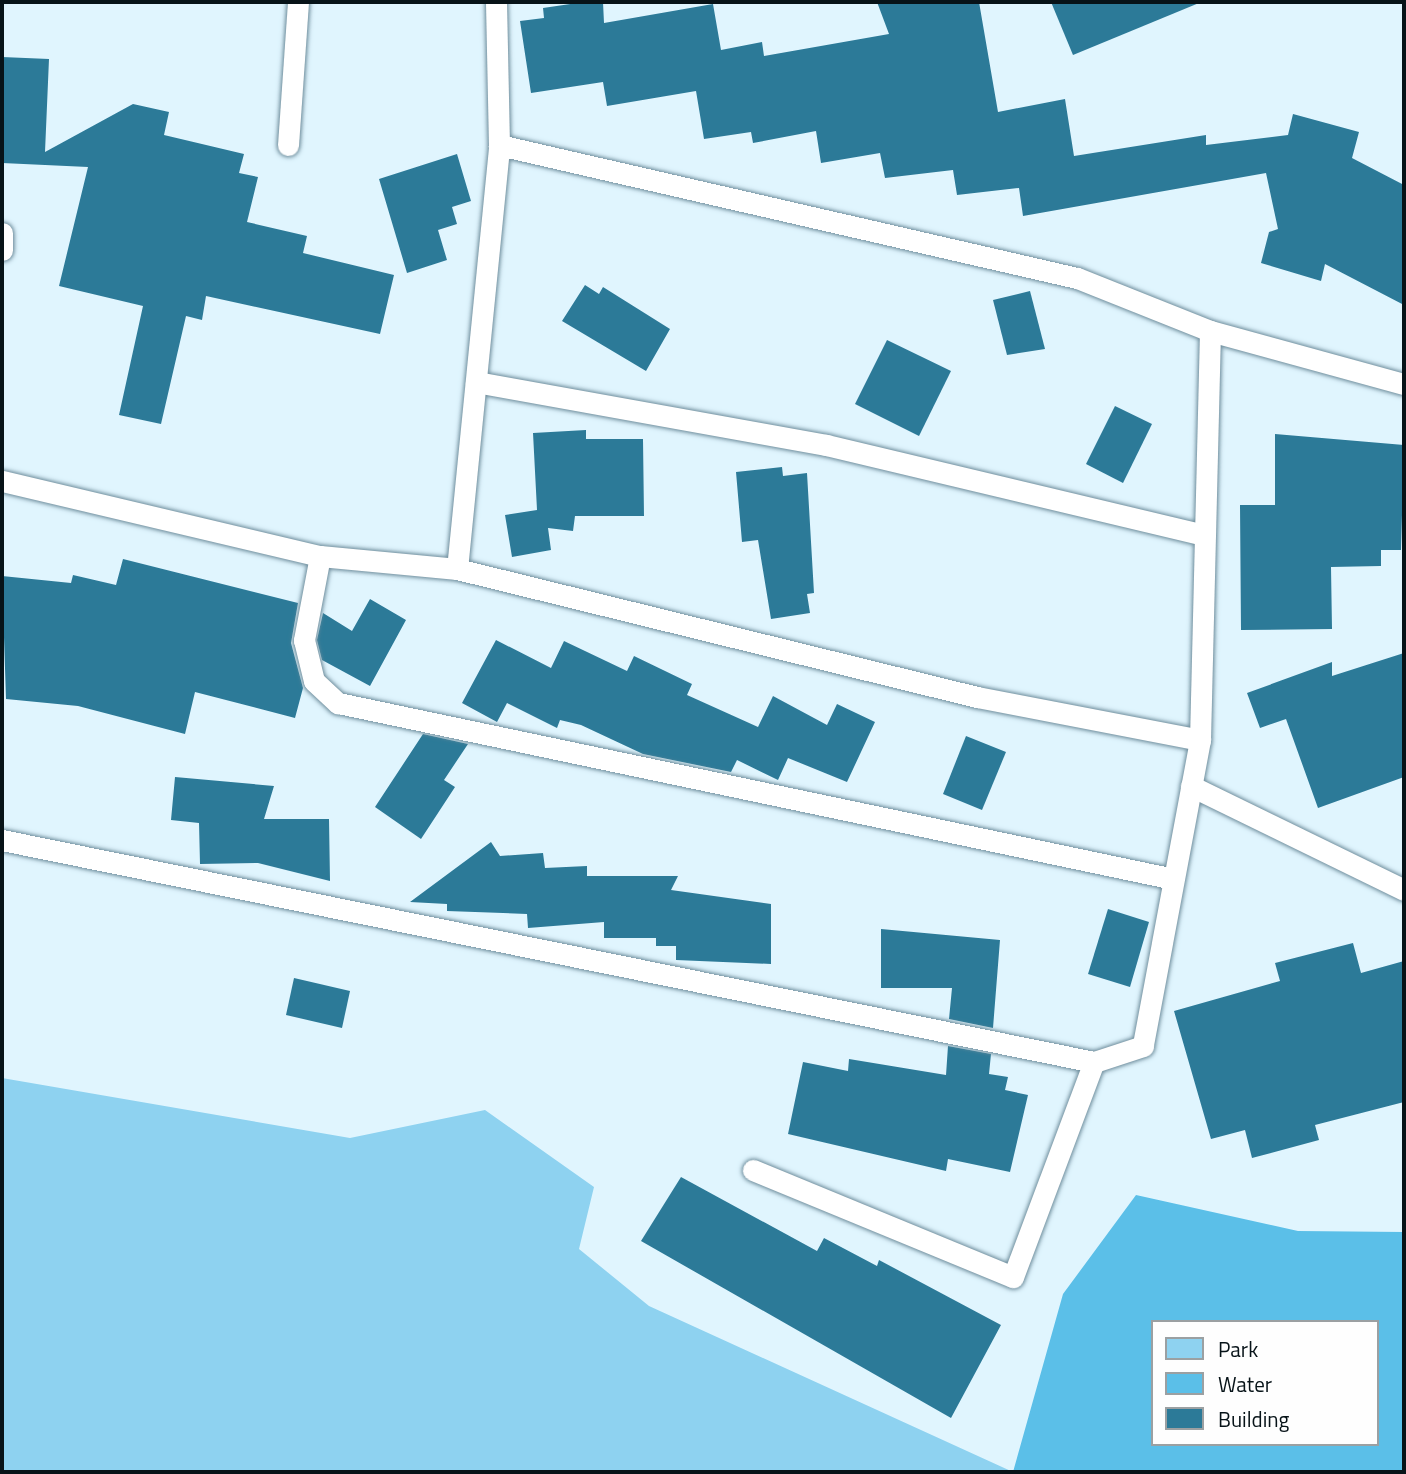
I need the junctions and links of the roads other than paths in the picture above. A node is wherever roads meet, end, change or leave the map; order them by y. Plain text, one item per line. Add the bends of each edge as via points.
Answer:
1 (298, 2) edge
2 (496, 2) edge
3 (288, 145) dead end
4 (499, 145) junction
5 (2, 233) edge
6 (2, 250) edge
7 (1210, 331) junction
8 (476, 382) junction
9 (1404, 384) edge
10 (2, 481) edge
11 (1204, 536) junction
12 (320, 556) junction
13 (457, 569) junction
14 (1200, 740) junction
15 (1191, 786) junction
16 (2, 840) edge
17 (1174, 879) junction
18 (1404, 890) edge
19 (1094, 1062) junction
20 (753, 1170) dead end

1 - 3 lane
2 - 4 lane
4 - 7 lane via 1077,278
4 - 8 lane
5 - 6 lane
7 - 9 lane
7 - 11 lane
8 - 11 lane via 826,445
8 - 13 lane
10 - 12 lane
11 - 14 lane
12 - 13 lane
12 - 17 lane via 304,640 314,681 338,703
13 - 14 lane via 976,697
14 - 15 lane
15 - 17 lane
15 - 18 lane
16 - 19 lane
17 - 19 lane via 1143,1046
19 - 20 lane via 1013,1277

